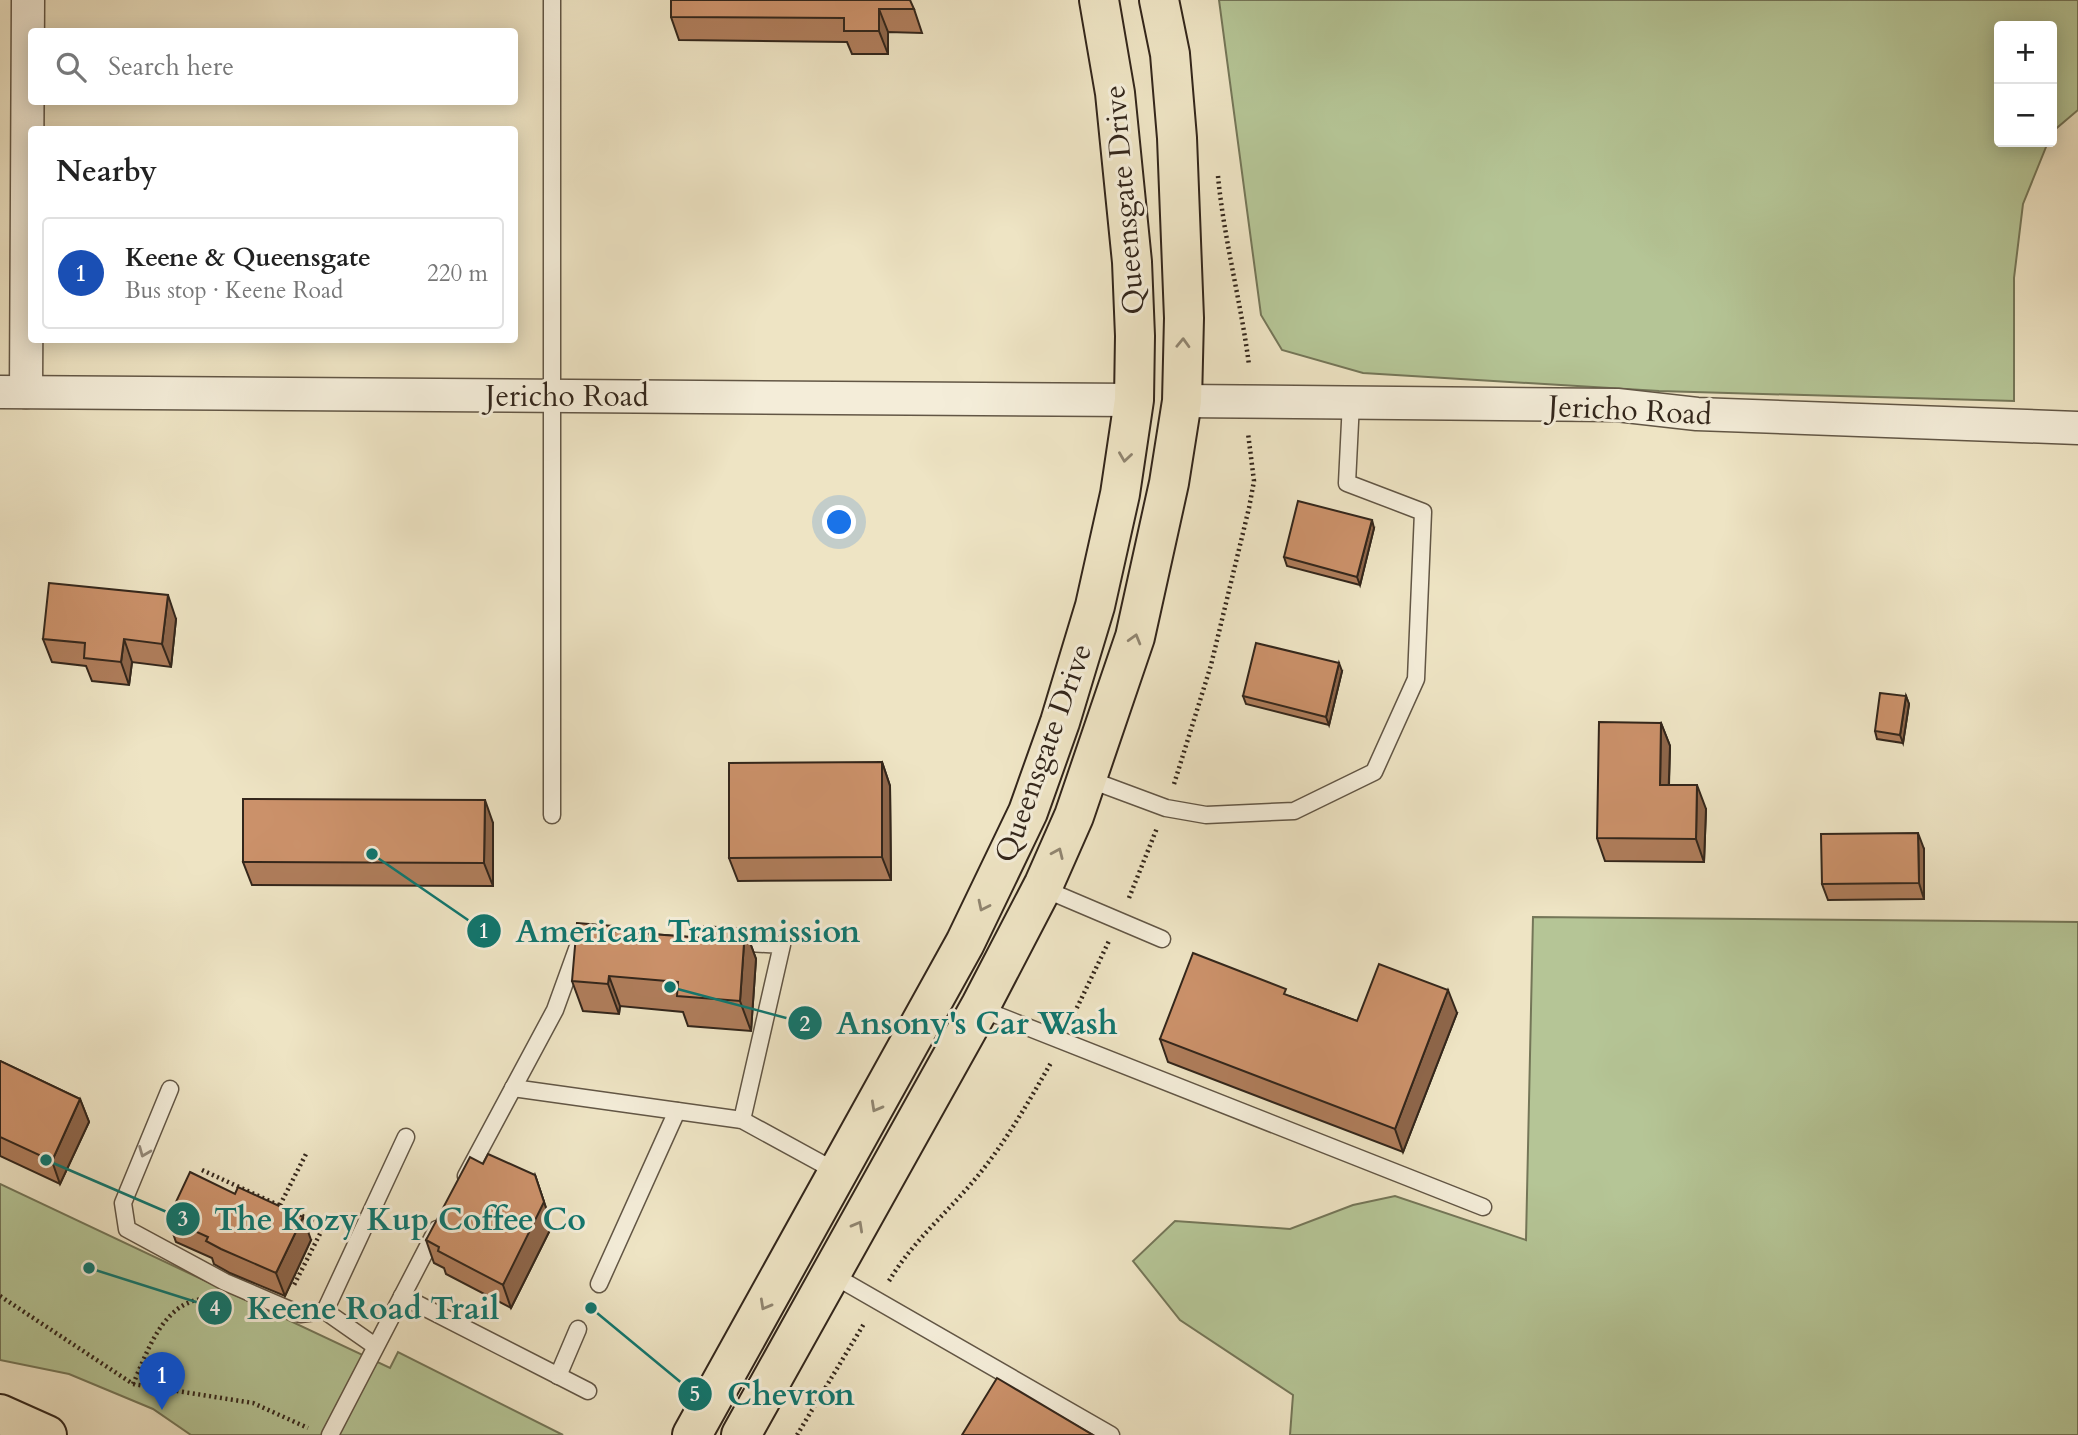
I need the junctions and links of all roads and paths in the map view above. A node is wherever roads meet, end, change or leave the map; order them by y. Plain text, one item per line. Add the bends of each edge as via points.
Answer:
1 (28, 0) edge
2 (551, 0) edge
3 (1099, 0) edge
4 (1159, 0) edge
5 (1217, 172) dead end
6 (1132, 262) junction
7 (1249, 365) dead end
8 (13, 392) edge
9 (551, 396) junction
10 (1134, 400) junction
11 (1182, 401) junction
12 (1351, 402) junction
13 (1247, 427) dead end
14 (2078, 428) edge
15 (1088, 779) junction
16 (1175, 781) dead end
17 (551, 815) dead end
18 (1154, 836) dead end
19 (1042, 888) junction
20 (1128, 900) dead end
21 (596, 935) edge
22 (1162, 939) dead end
23 (716, 942) edge
24 (1105, 949) dead end
25 (979, 1008) junction
26 (1072, 1020) dead end
27 (1053, 1060) dead end
28 (513, 1088) junction
29 (170, 1089) dead end
30 (677, 1111) junction
31 (742, 1120) junction
32 (406, 1137) dead end
33 (306, 1154) dead end
34 (839, 1173) junction
35 (460, 1186) edge
36 (280, 1205) edge
37 (1483, 1206) dead end
38 (447, 1210) edge
39 (831, 1274) junction
40 (598, 1284) dead end
41 (0, 1296) edge
42 (402, 1296) junction
43 (878, 1301) junction
44 (325, 1311) junction
45 (578, 1329) dead end
46 (375, 1346) junction
47 (558, 1376) junction
48 (588, 1391) dead end
49 (0, 1413) edge
50 (313, 1430) dead end
51 (47, 1435) edge
52 (330, 1435) edge
53 (692, 1435) edge
54 (741, 1435) edge
55 (797, 1435) edge
56 (1111, 1435) edge

1 - 8 street
2 - 9 lane
3 - 6 main road, Queensgate Drive via 1115,93
11 -> 4 main road, Queensgate Drive via 1181,208 1170,54
5 - 7 path
6 - 10 main road, Queensgate Drive
6 - 11 main road via 1158,384 1168,397
8 - 9 street, Jericho Road
9 - 10 street, Jericho Road
9 - 17 lane
10 -> 34 main road, Queensgate Drive via 1120,494 1095,606 1028,812 965,943
11 - 12 street, Jericho Road
15 -> 11 main road, Queensgate Drive via 1148,589
12 - 14 street, Jericho Road via 1617,405 1697,414
12 - 15 lane via 1347,483 1423,512 1416,679 1374,772 1294,811 1206,816 1166,808
13 - 16 path via 1254,481 1249,508 1211,665
19 -> 15 main road, Queensgate Drive
18 - 20 path
19 - 22 lane
19 - 25 main road, Queensgate Drive
21 - 28 lane via 583,934 555,1010
23 - 31 lane via 782,945
24 - 26 path
25 - 37 lane
39 -> 25 main road, Queensgate Drive
27 - 43 path via 977,1177 915,1243
28 - 30 lane
28 - 35 lane
29 -> 44 lane via 123,1203 127,1229 225,1282 300,1314
30 - 31 lane
30 - 40 lane
31 - 34 lane
32 - 44 lane
33 - 36 path
34 -> 53 main road, Queensgate Drive
38 - 42 lane
39 - 43 lane
39 - 54 main road, Queensgate Drive
41 - 50 path via 133,1384 253,1403
42 - 46 lane
42 - 47 lane
43 - 55 path
43 - 56 lane
44 - 46 lane
45 - 47 lane
46 - 52 lane
47 - 48 lane
49 - 51 main road

